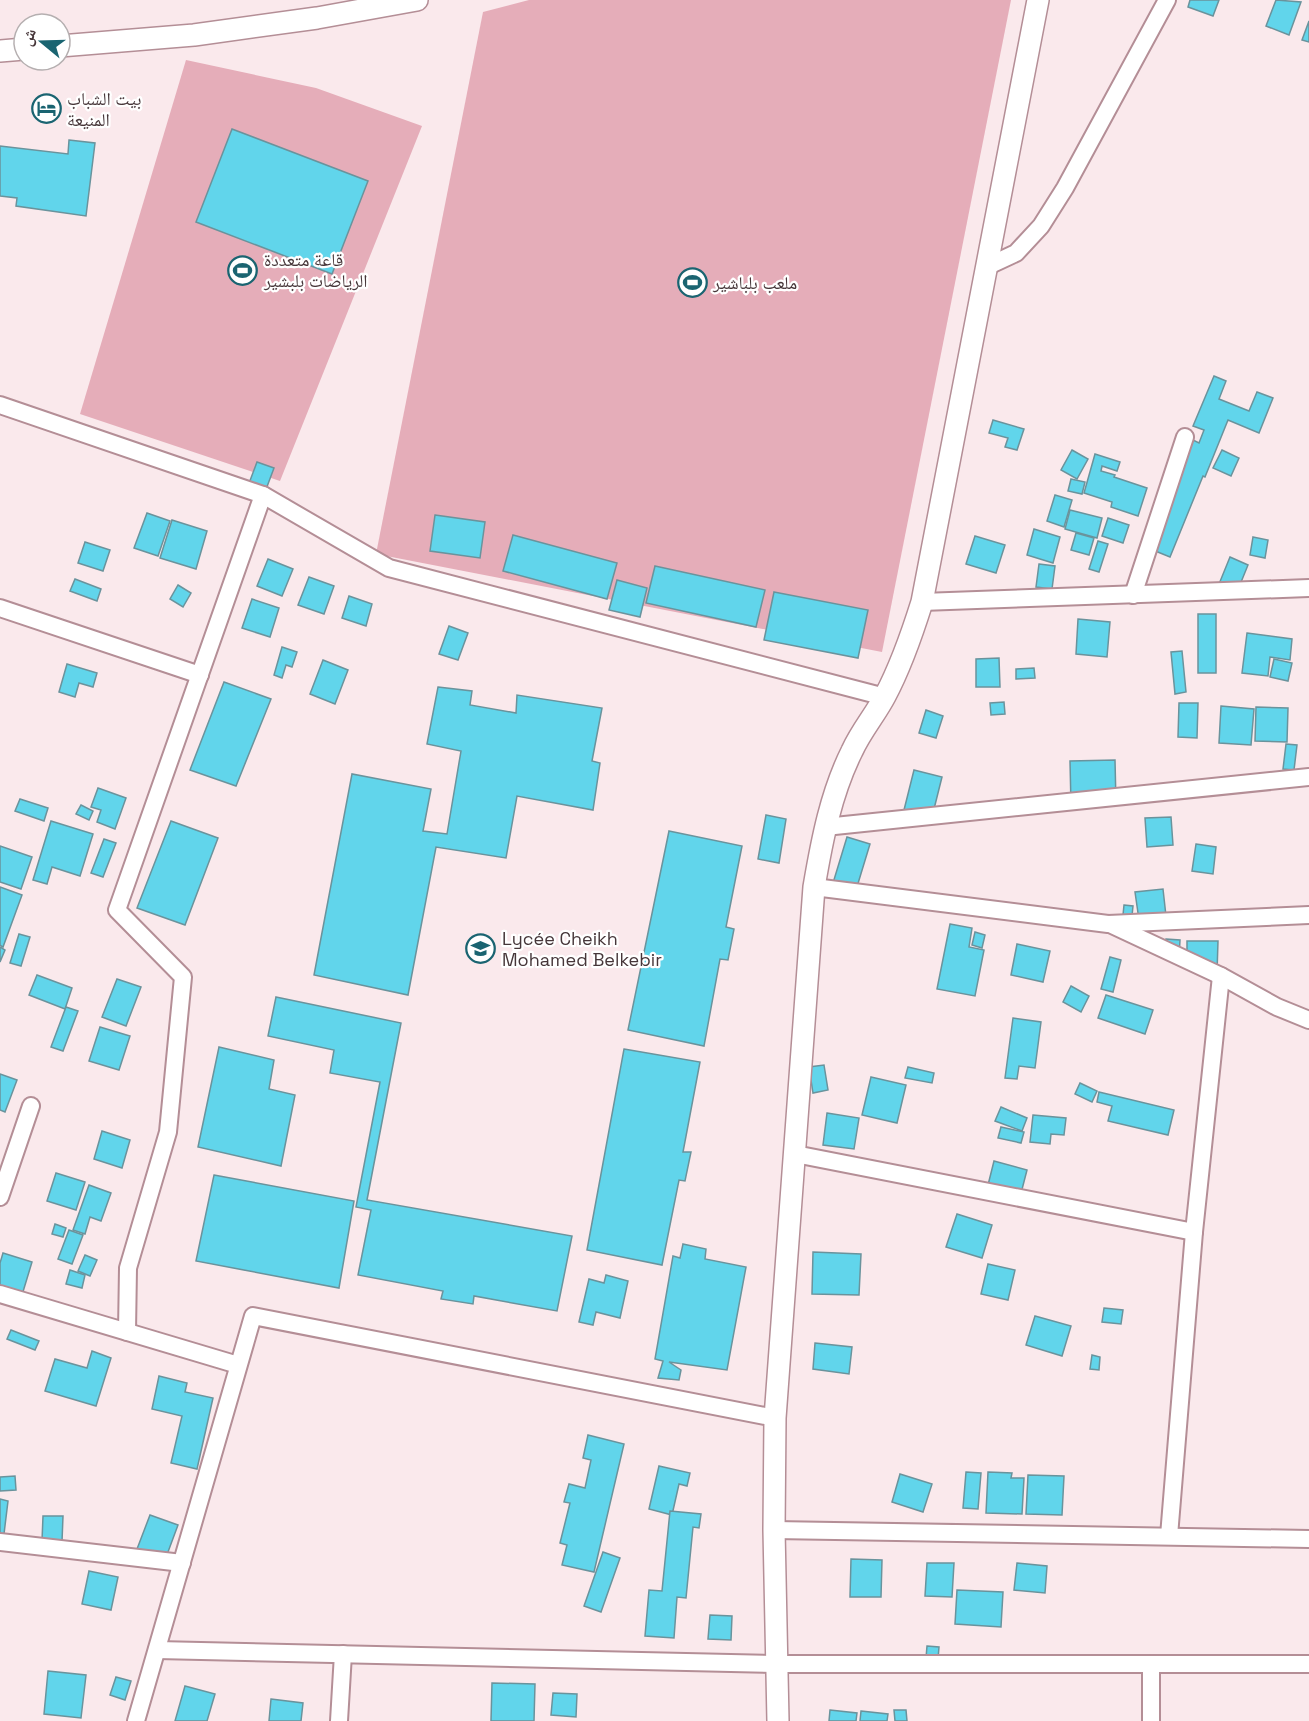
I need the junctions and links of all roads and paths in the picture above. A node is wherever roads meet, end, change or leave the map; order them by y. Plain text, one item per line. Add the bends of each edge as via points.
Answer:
1 (417, 0) edge
2 (1038, 0) edge
3 (1167, 0) edge
4 (72, 45) edge
5 (987, 267) junction
6 (0, 405) edge
7 (1185, 437) dead end
8 (263, 495) junction
9 (1309, 588) edge
10 (1132, 595) junction
11 (922, 602) junction
12 (0, 608) edge
13 (200, 675) junction
14 (885, 697) junction
15 (1309, 777) edge
16 (825, 827) junction
17 (814, 887) junction
18 (1309, 915) edge
19 (1108, 924) junction
20 (1221, 976) junction
21 (1309, 1020) edge
22 (31, 1106) dead end
23 (795, 1154) junction
24 (0, 1197) edge
25 (1194, 1232) junction
26 (0, 1293) edge
27 (127, 1332) junction
28 (238, 1365) junction
29 (776, 1418) junction
30 (774, 1530) junction
31 (1169, 1536) junction
32 (1309, 1539) edge
33 (0, 1542) edge
34 (182, 1563) junction
35 (157, 1650) junction
36 (344, 1654) junction
37 (777, 1664) junction
38 (1151, 1664) junction
39 (1309, 1664) edge
40 (136, 1721) edge
41 (339, 1721) edge
42 (778, 1721) edge
43 (1151, 1721) edge

1 - 4 street via 194,35
2 - 5 street
3 - 5 street via 1041,226 1016,253
5 - 11 street
6 - 8 street
7 - 10 street
8 - 13 street
8 - 14 street via 389,568
9 - 10 street
10 - 11 street
11 - 14 street via 905,656
12 - 13 street
13 - 27 street via 117,910 183,977 168,1132 128,1268
14 - 16 street via 852,750
15 - 16 street
16 - 17 street
17 - 19 street
17 - 23 street
18 - 19 street
19 - 20 street
20 - 21 street
20 - 25 street
22 - 24 street
23 - 25 street
23 - 29 street
25 - 31 street
26 - 27 street
27 - 28 street
28 - 29 street via 253,1316
28 - 34 street
29 - 30 street
30 - 31 street
30 - 37 street
31 - 32 street
33 - 34 street
34 - 35 street
35 - 36 street
35 - 40 street
36 - 37 street
36 - 41 street
37 - 38 street
37 - 42 street
38 - 39 street
38 - 43 street

